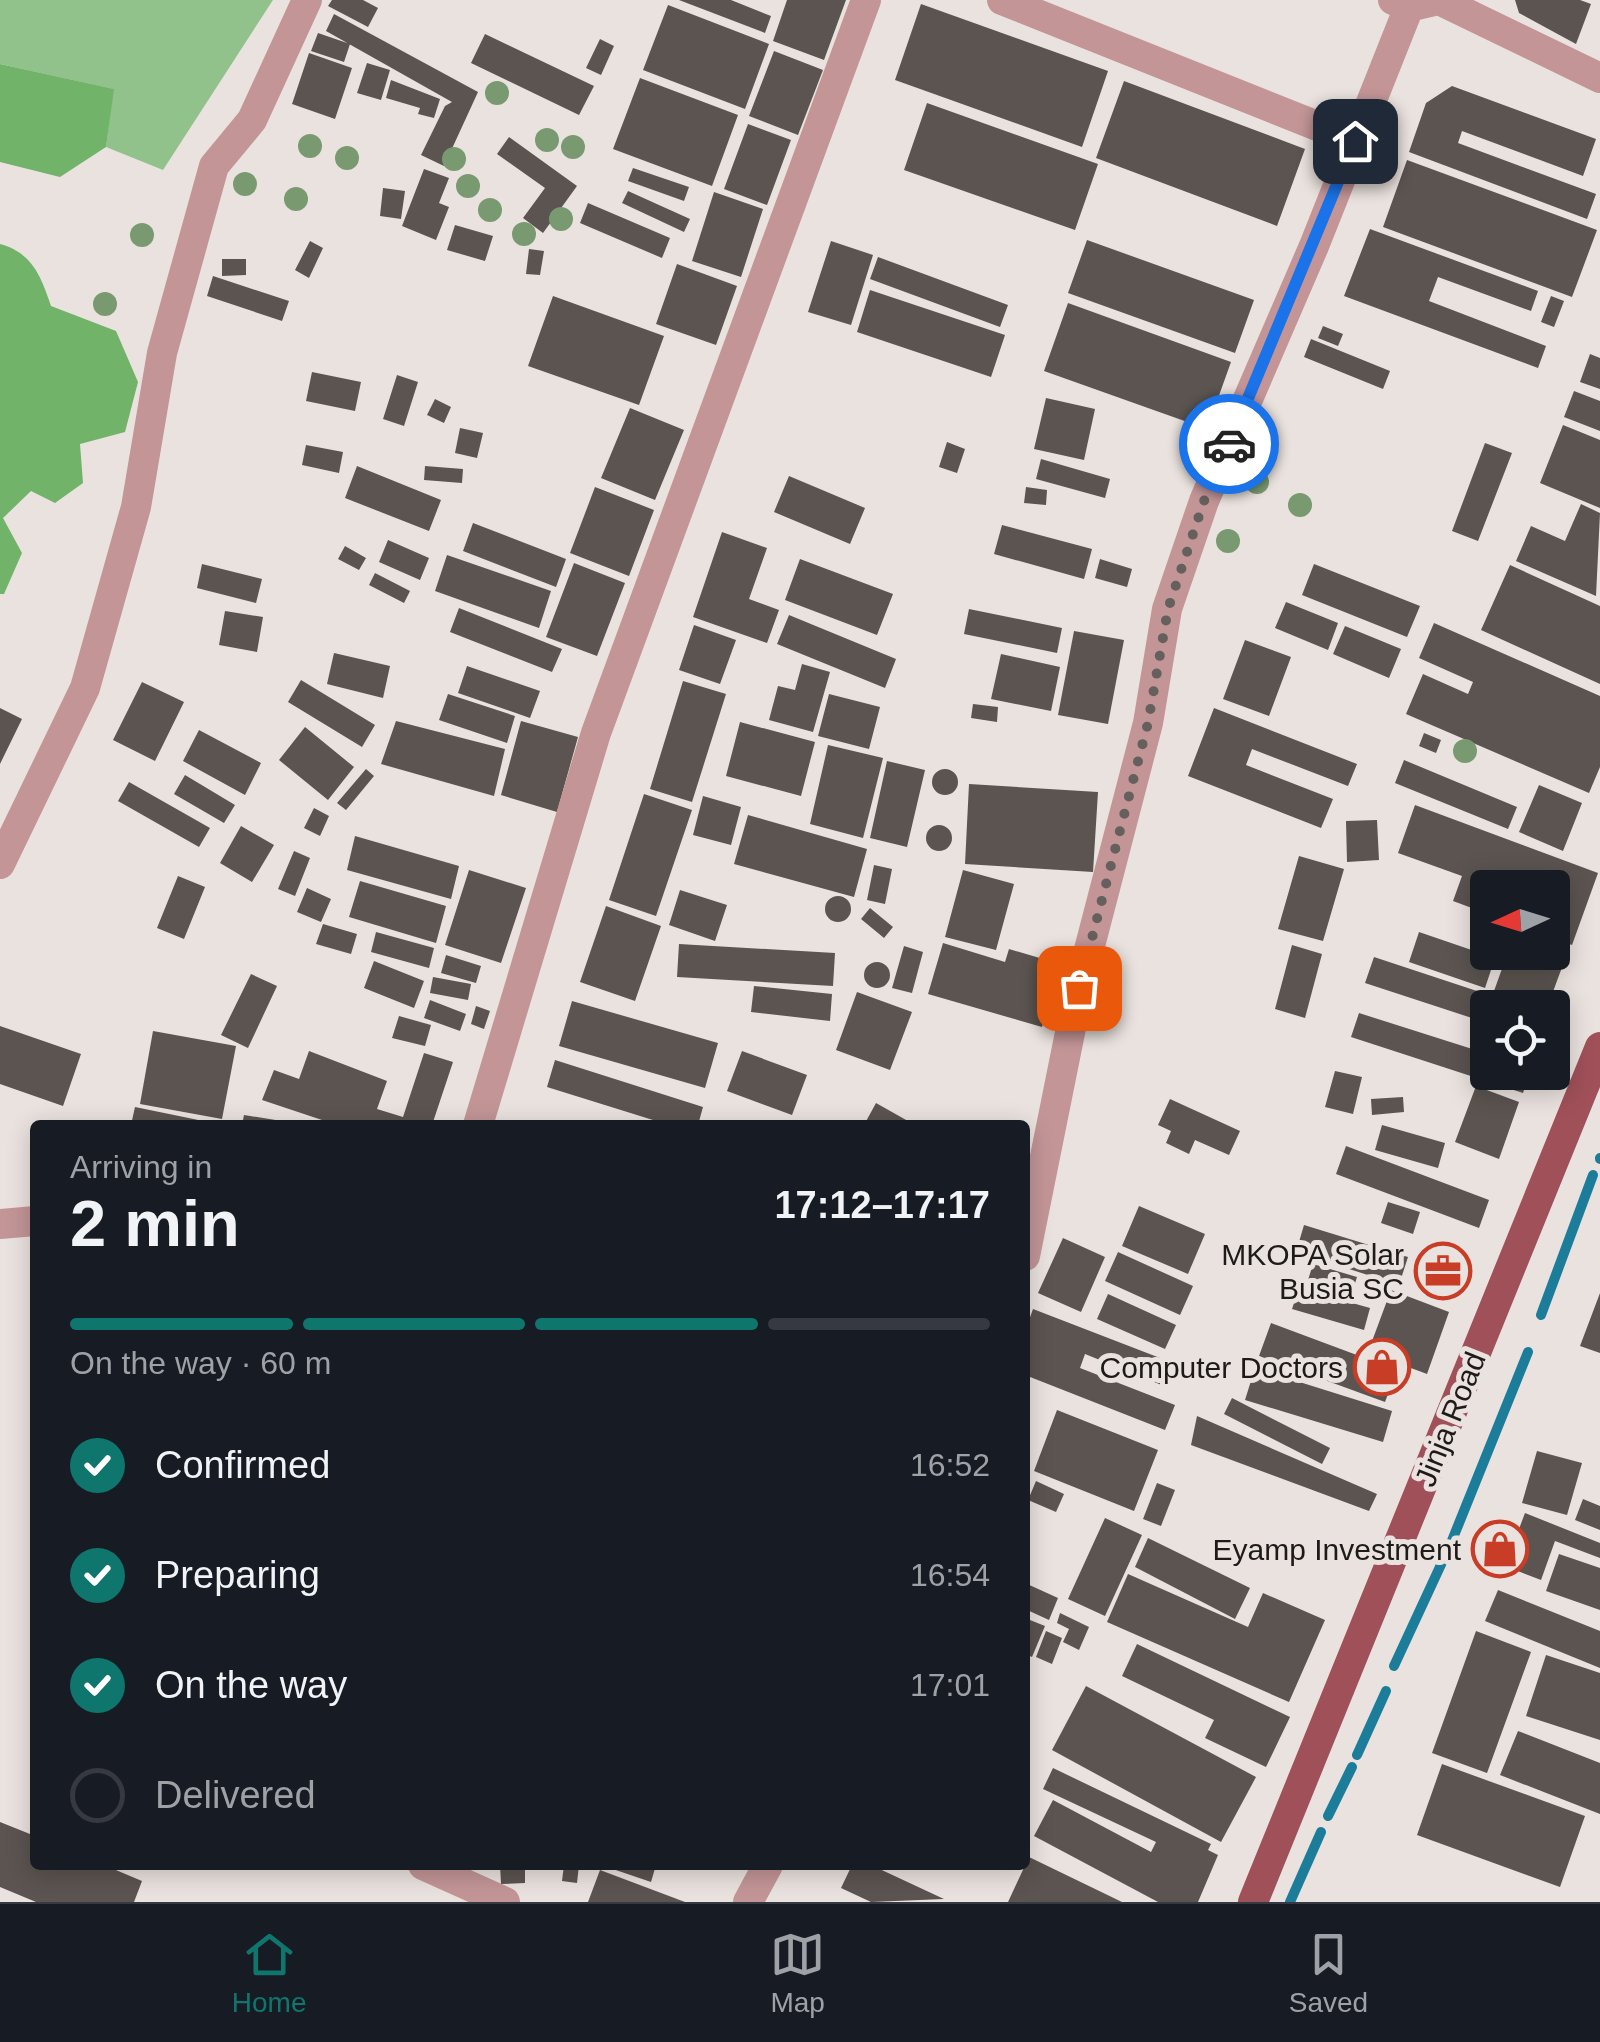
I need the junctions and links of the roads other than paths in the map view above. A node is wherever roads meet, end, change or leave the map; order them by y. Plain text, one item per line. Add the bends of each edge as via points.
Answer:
1 (306, 0) edge
2 (866, 0) edge
3 (1002, 0) edge
4 (1439, 0) edge
5 (1401, 4) edge
6 (1600, 78) edge
7 (1355, 141) junction
8 (0, 864) edge
9 (1600, 1047) edge
10 (480, 1120) edge
11 (30, 1221) edge
12 (0, 1224) edge
13 (1030, 1231) edge
14 (434, 1870) edge
15 (765, 1870) edge
16 (506, 1902) edge
17 (748, 1902) edge
18 (1253, 1902) edge

1 - 8 street via 252,120 214,166 162,353 136,507 86,688
2 - 10 street via 596,733
3 - 7 street
4 - 5 street
4 - 6 street
5 - 7 street
7 - 13 street via 1204,501 1168,609 1148,723 1079,988
9 - 18 main road, Jinja Road
11 - 12 street
14 - 16 street
15 - 17 street

